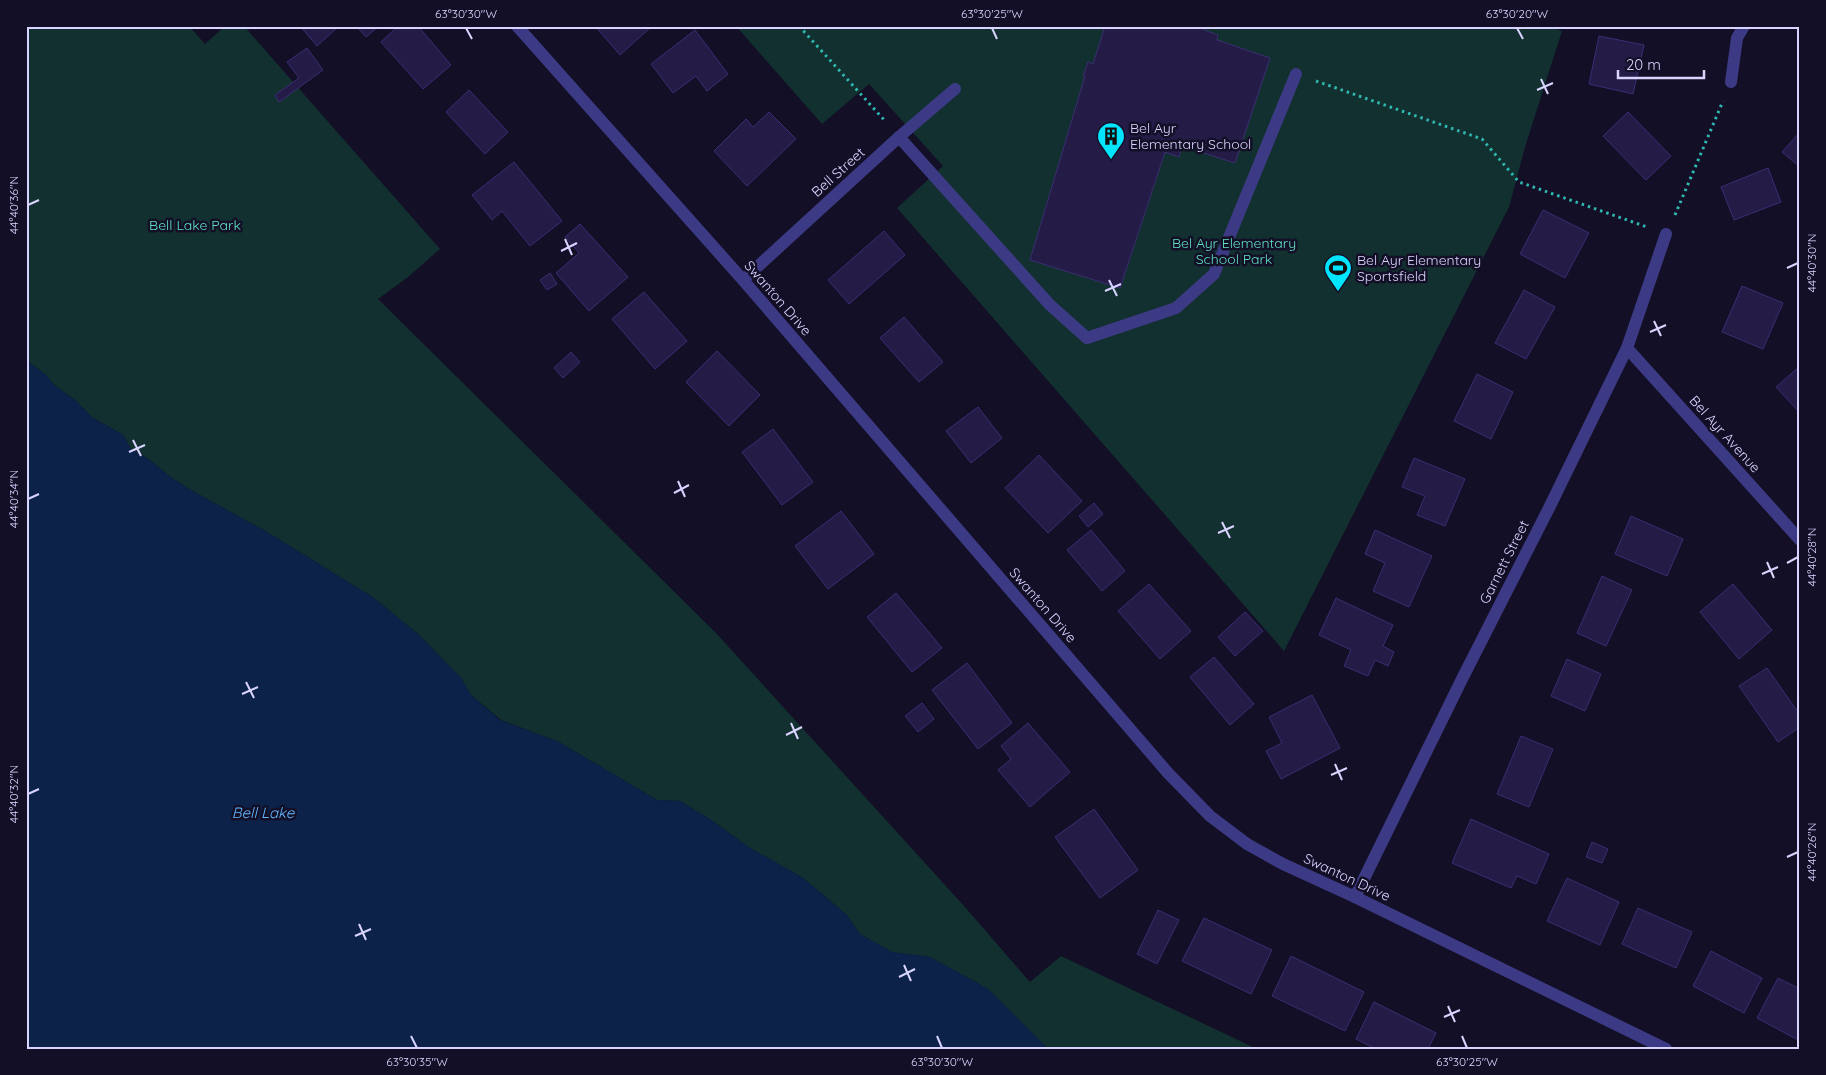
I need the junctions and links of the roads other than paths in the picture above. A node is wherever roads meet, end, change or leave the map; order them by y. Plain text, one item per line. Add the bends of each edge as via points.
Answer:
1 (517, 26) edge
2 (1744, 26) edge
3 (1296, 74) road end
4 (1731, 82) road end
5 (955, 88) dead end
6 (899, 137) junction
7 (1666, 234) road end
8 (743, 280) junction
9 (1627, 348) junction
10 (1800, 540) edge
11 (1355, 897) junction
12 (1666, 1049) edge

1 - 8 street, Swanton Drive
2 - 4 street via 1737,38
3 - 6 street via 1214,274 1176,308 1087,338 1050,305
5 - 6 street, Bell Street
6 - 8 street, Bell Street
7 - 9 street, Garnett Street
8 - 11 street, Swanton Drive via 1168,773 1210,816 1247,844
9 - 10 street, Bel Ayr Avenue
9 - 11 street, Garnett Street
11 - 12 street, Swanton Drive

